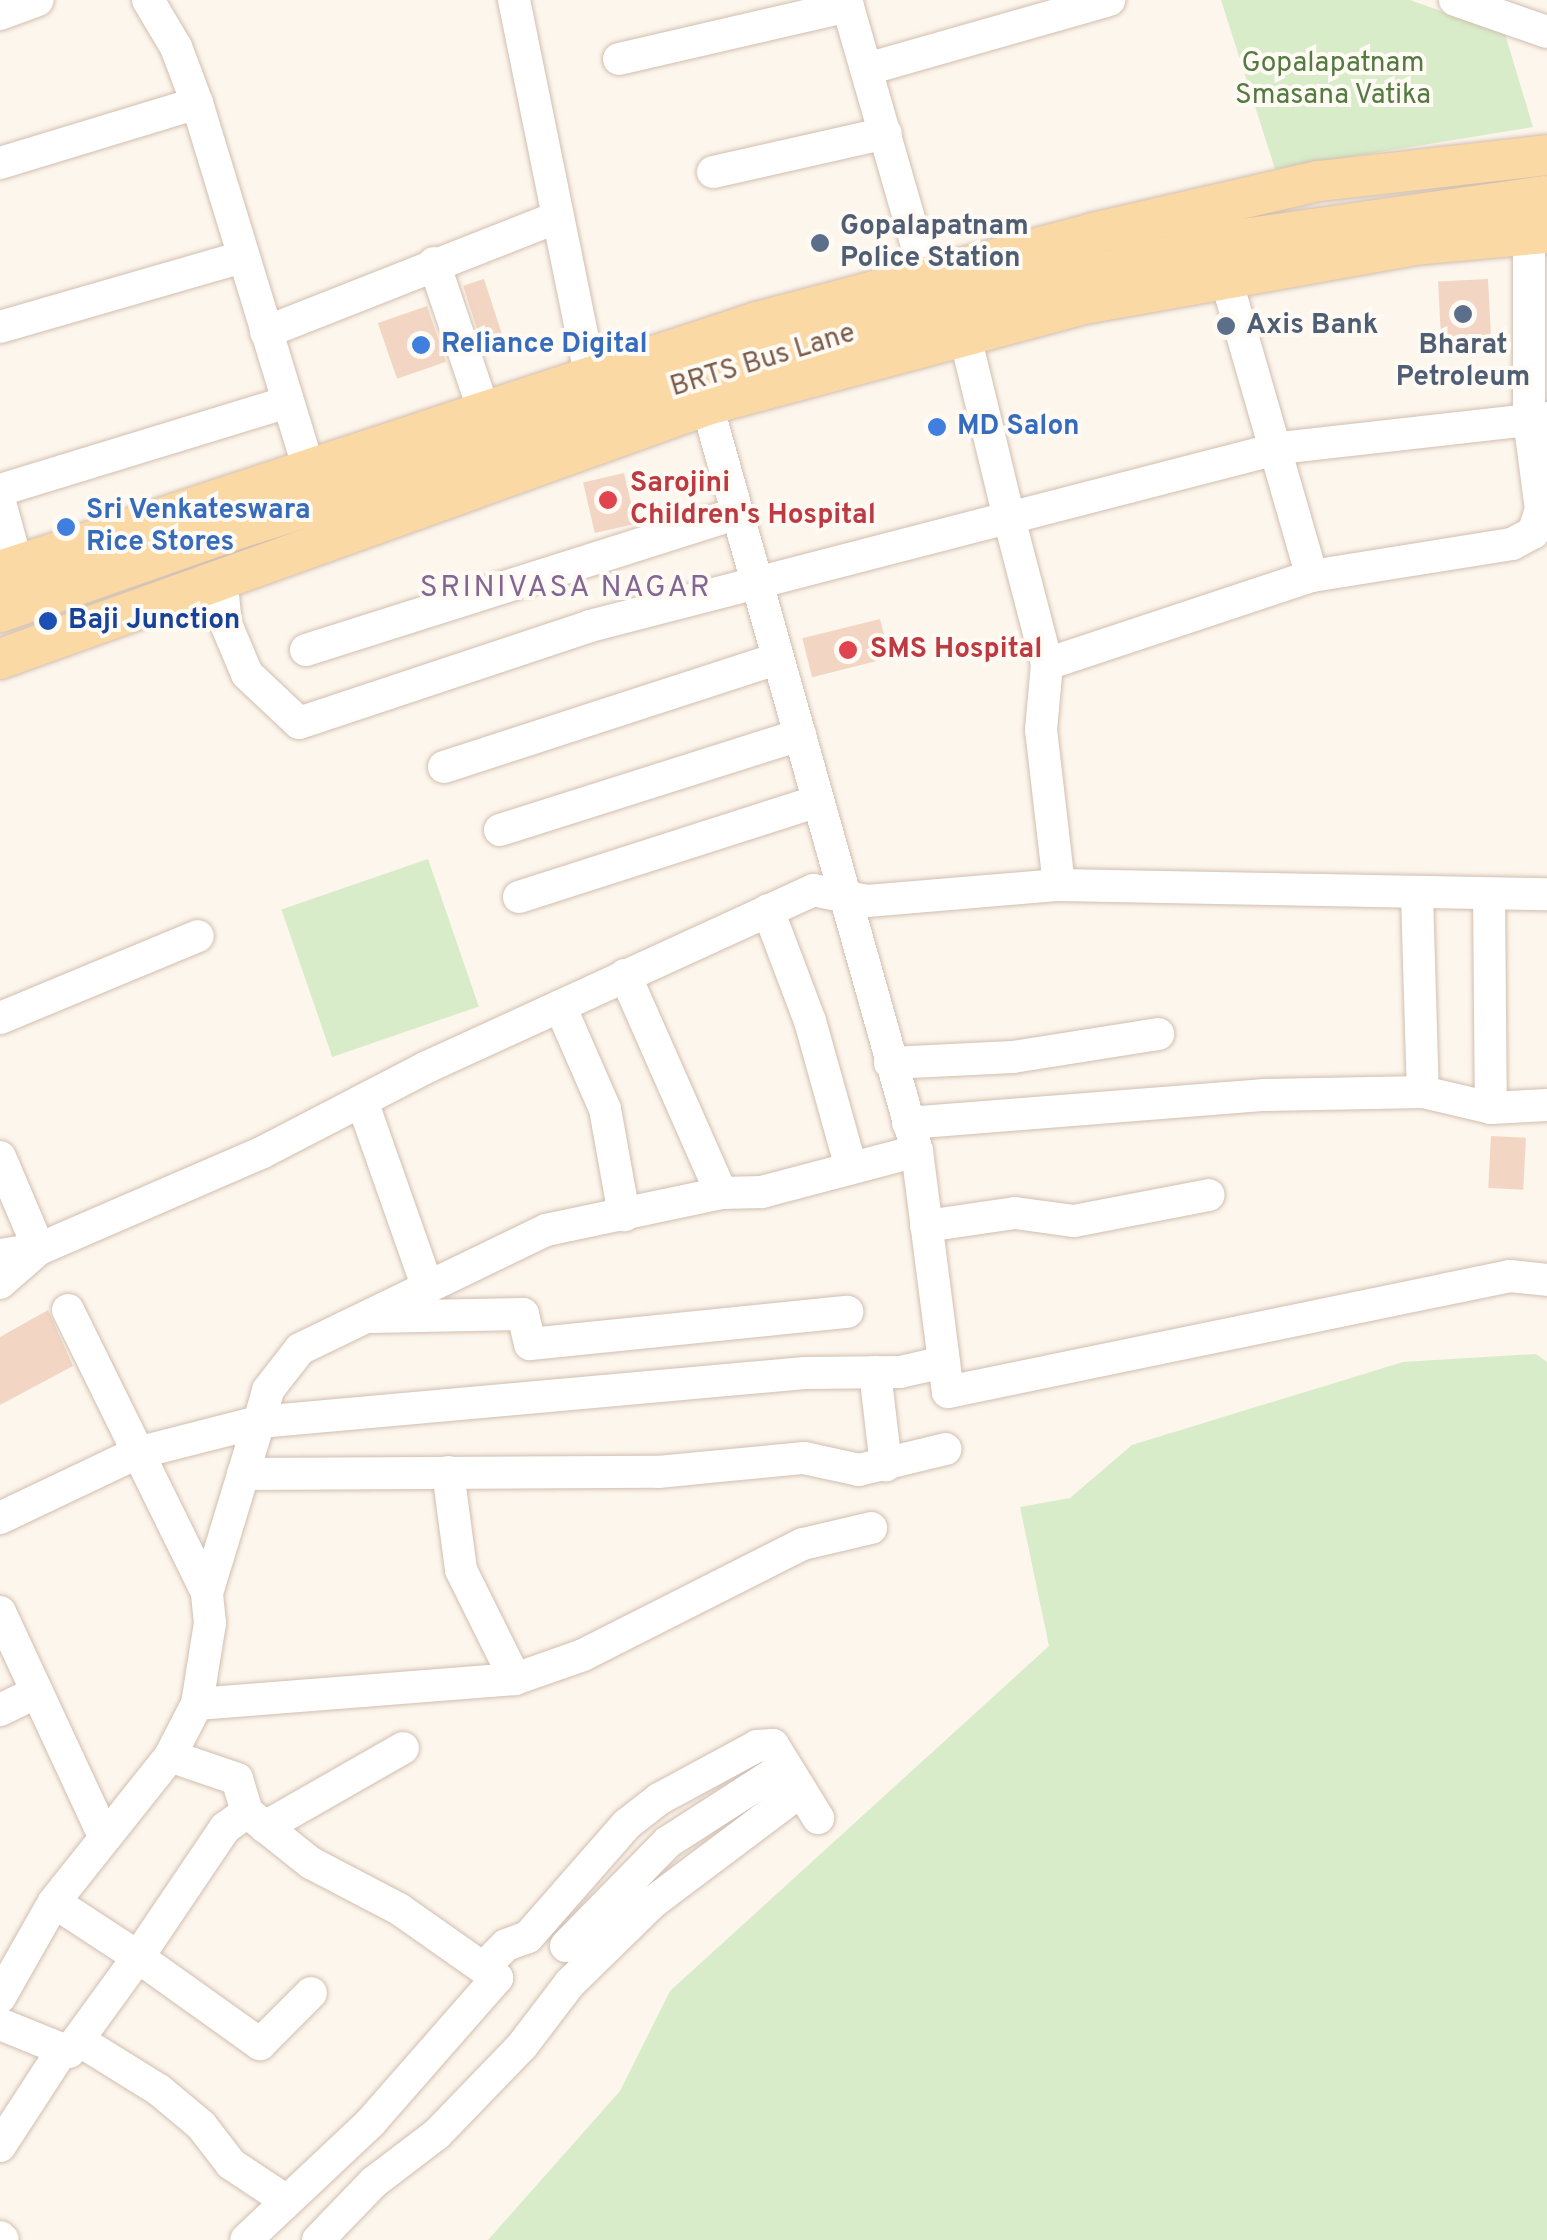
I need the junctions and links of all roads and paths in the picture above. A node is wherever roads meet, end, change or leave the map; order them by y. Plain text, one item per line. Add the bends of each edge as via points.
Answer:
1 (38, 0) edge
2 (148, 0) edge
3 (514, 0) edge
4 (1109, 0) edge
5 (1456, 0) edge
6 (847, 3) edge
7 (0, 14) edge
8 (1547, 32) edge
9 (619, 59) dead end
10 (867, 69) junction
11 (197, 103) junction
12 (886, 134) junction
13 (1546, 154) edge
14 (0, 162) edge
15 (713, 172) dead end
16 (1538, 215) edge
17 (555, 218) junction
18 (242, 256) junction
19 (434, 263) junction
20 (926, 278) junction
21 (1226, 279) junction
22 (0, 326) edge
23 (266, 332) junction
24 (965, 336) junction
25 (590, 377) junction
26 (288, 402) junction
27 (707, 405) junction
28 (484, 412) junction
29 (1538, 418) edge
30 (1279, 448) junction
31 (309, 469) junction
32 (1, 504) edge
33 (736, 514) junction
34 (1008, 518) junction
35 (8, 568) edge
36 (1312, 576) junction
37 (221, 577) junction
38 (754, 579) junction
39 (0, 612) edge
40 (306, 650) dead end
41 (0, 658) edge
42 (777, 658) junction
43 (1047, 664) junction
44 (800, 735) junction
45 (444, 767) dead end
46 (815, 802) junction
47 (500, 830) dead end
48 (1059, 885) junction
49 (1488, 894) junction
50 (1547, 894) edge
51 (1417, 895) junction
52 (519, 896) dead end
53 (841, 896) junction
54 (768, 910) junction
55 (198, 936) dead end
56 (625, 976) junction
57 (560, 1006) junction
58 (0, 1018) edge
59 (1158, 1034) dead end
60 (890, 1063) junction
61 (1423, 1092) junction
62 (362, 1100) junction
63 (1547, 1105) edge
64 (1491, 1108) junction
65 (912, 1138) junction
66 (0, 1157) edge
67 (851, 1168) junction
68 (721, 1193) junction
69 (1209, 1195) dead end
70 (624, 1215) junction
71 (926, 1226) junction
72 (39, 1249) junction
73 (0, 1256) edge
74 (1547, 1280) edge
75 (426, 1283) junction
76 (0, 1284) edge
77 (68, 1310) dead end
78 (847, 1312) dead end
79 (370, 1317) junction
80 (530, 1344) junction
81 (944, 1362) junction
82 (876, 1372) junction
83 (536, 1401) junction
84 (259, 1422) junction
85 (946, 1449) dead end
86 (137, 1454) junction
87 (886, 1465) junction
88 (448, 1472) junction
89 (243, 1474) junction
90 (0, 1518) edge
91 (872, 1528) dead end
92 (207, 1592) junction
93 (0, 1612) edge
94 (515, 1679) junction
95 (37, 1692) junction
96 (196, 1704) junction
97 (0, 1710) edge
98 (402, 1748) dead end
99 (170, 1756) junction
100 (256, 1819) junction
101 (103, 1834) junction
102 (54, 1902) junction
103 (541, 1922) junction
104 (577, 1956) junction
105 (138, 1957) junction
106 (486, 1965) junction
107 (311, 1993) dead end
108 (0, 1997) edge
109 (0, 2024) edge
110 (71, 2045) junction
111 (0, 2146) edge
112 (286, 2201) junction
113 (246, 2240) edge
114 (318, 2240) edge

1 - 7 street
2 - 11 street via 176,47
3 - 17 street
4 - 10 street
5 - 8 street
6 - 9 street
6 - 10 street
10 - 12 street
11 - 14 street
11 - 18 street
12 - 15 street
12 - 20 street
13 - 16 main road
13 - 20 main road via 1320,181
16 - 21 main road via 1414,246
16 - 29 street
16 - 39 main road, BRTS Bus Lane via 1243,240 1078,273 896,320 231,531
17 - 19 street
17 - 25 street
18 - 22 street
18 - 23 street
19 - 23 street
19 - 28 street
20 - 25 main road via 757,322
21 - 24 main road via 1084,304
21 - 30 street
23 - 26 street
24 - 27 main road
24 - 34 street
25 - 28 main road
26 - 31 street
26 - 32 street
27 - 33 street
27 - 37 main road
28 - 31 main road
29 - 30 street
29 - 36 street via 1541,510 1533,532 1512,544
30 - 34 street
30 - 36 street
31 - 35 main road
32 - 35 street
33 - 38 street
33 - 40 street
34 - 38 street
34 - 43 street
36 - 43 street
37 - 38 street via 226,624 247,674 299,723
37 - 41 main road
38 - 42 street
42 - 44 street
42 - 45 street
43 - 48 street via 1040,730
44 - 46 street
44 - 47 street
46 - 52 street
46 - 53 street
48 - 51 street
48 - 53 street via 867,900
49 - 50 street
49 - 51 street
49 - 64 street
51 - 61 street
53 - 54 street via 813,890
53 - 60 street
54 - 56 street
54 - 67 street via 810,1021
55 - 58 street
56 - 57 street
56 - 68 street
57 - 62 street
57 - 70 street via 605,1108
59 - 60 street via 1013,1057
60 - 65 street
61 - 64 street
61 - 65 street via 1265,1095
62 - 72 street via 263,1152
62 - 75 street
63 - 64 street
65 - 67 street
65 - 71 street
66 - 72 street
67 - 68 street via 762,1192
68 - 70 street
69 - 71 street via 1074,1221 1015,1213
70 - 75 street via 546,1230
71 - 81 street
72 - 73 street
72 - 76 street
74 - 81 street via 1510,1276 948,1392
75 - 79 street
77 - 86 street
78 - 80 street
79 - 80 street via 523,1314
79 - 84 street via 300,1349 268,1390
80 - 83 street
81 - 82 street
82 - 83 street
82 - 87 street
83 - 84 street
84 - 86 street
84 - 89 street
85 - 87 street
86 - 90 street
86 - 92 street
87 - 88 street via 859,1470 804,1458 658,1472
88 - 89 street
88 - 94 street via 461,1570
89 - 92 street
91 - 94 street via 804,1544 583,1655
92 - 96 street via 210,1623
93 - 95 street
94 - 96 street
95 - 97 street
95 - 101 street
96 - 99 street
98 - 100 street
99 - 100 street via 237,1779
99 - 101 street
100 - 105 street via 225,1828
100 - 106 street via 310,1863 399,1908
101 - 102 street
102 - 105 street
102 - 108 street
103 - 104 street
103 - 104 street via 628,1824 659,1799 757,1746 773,1746 802,1792
103 - 106 street
104 - 114 street via 449,2121
105 - 107 street via 260,2044
105 - 110 street
106 - 112 street via 497,1978 489,1994
109 - 110 street
110 - 111 street
110 - 112 street via 159,2090 201,2125 231,2164
112 - 113 street

